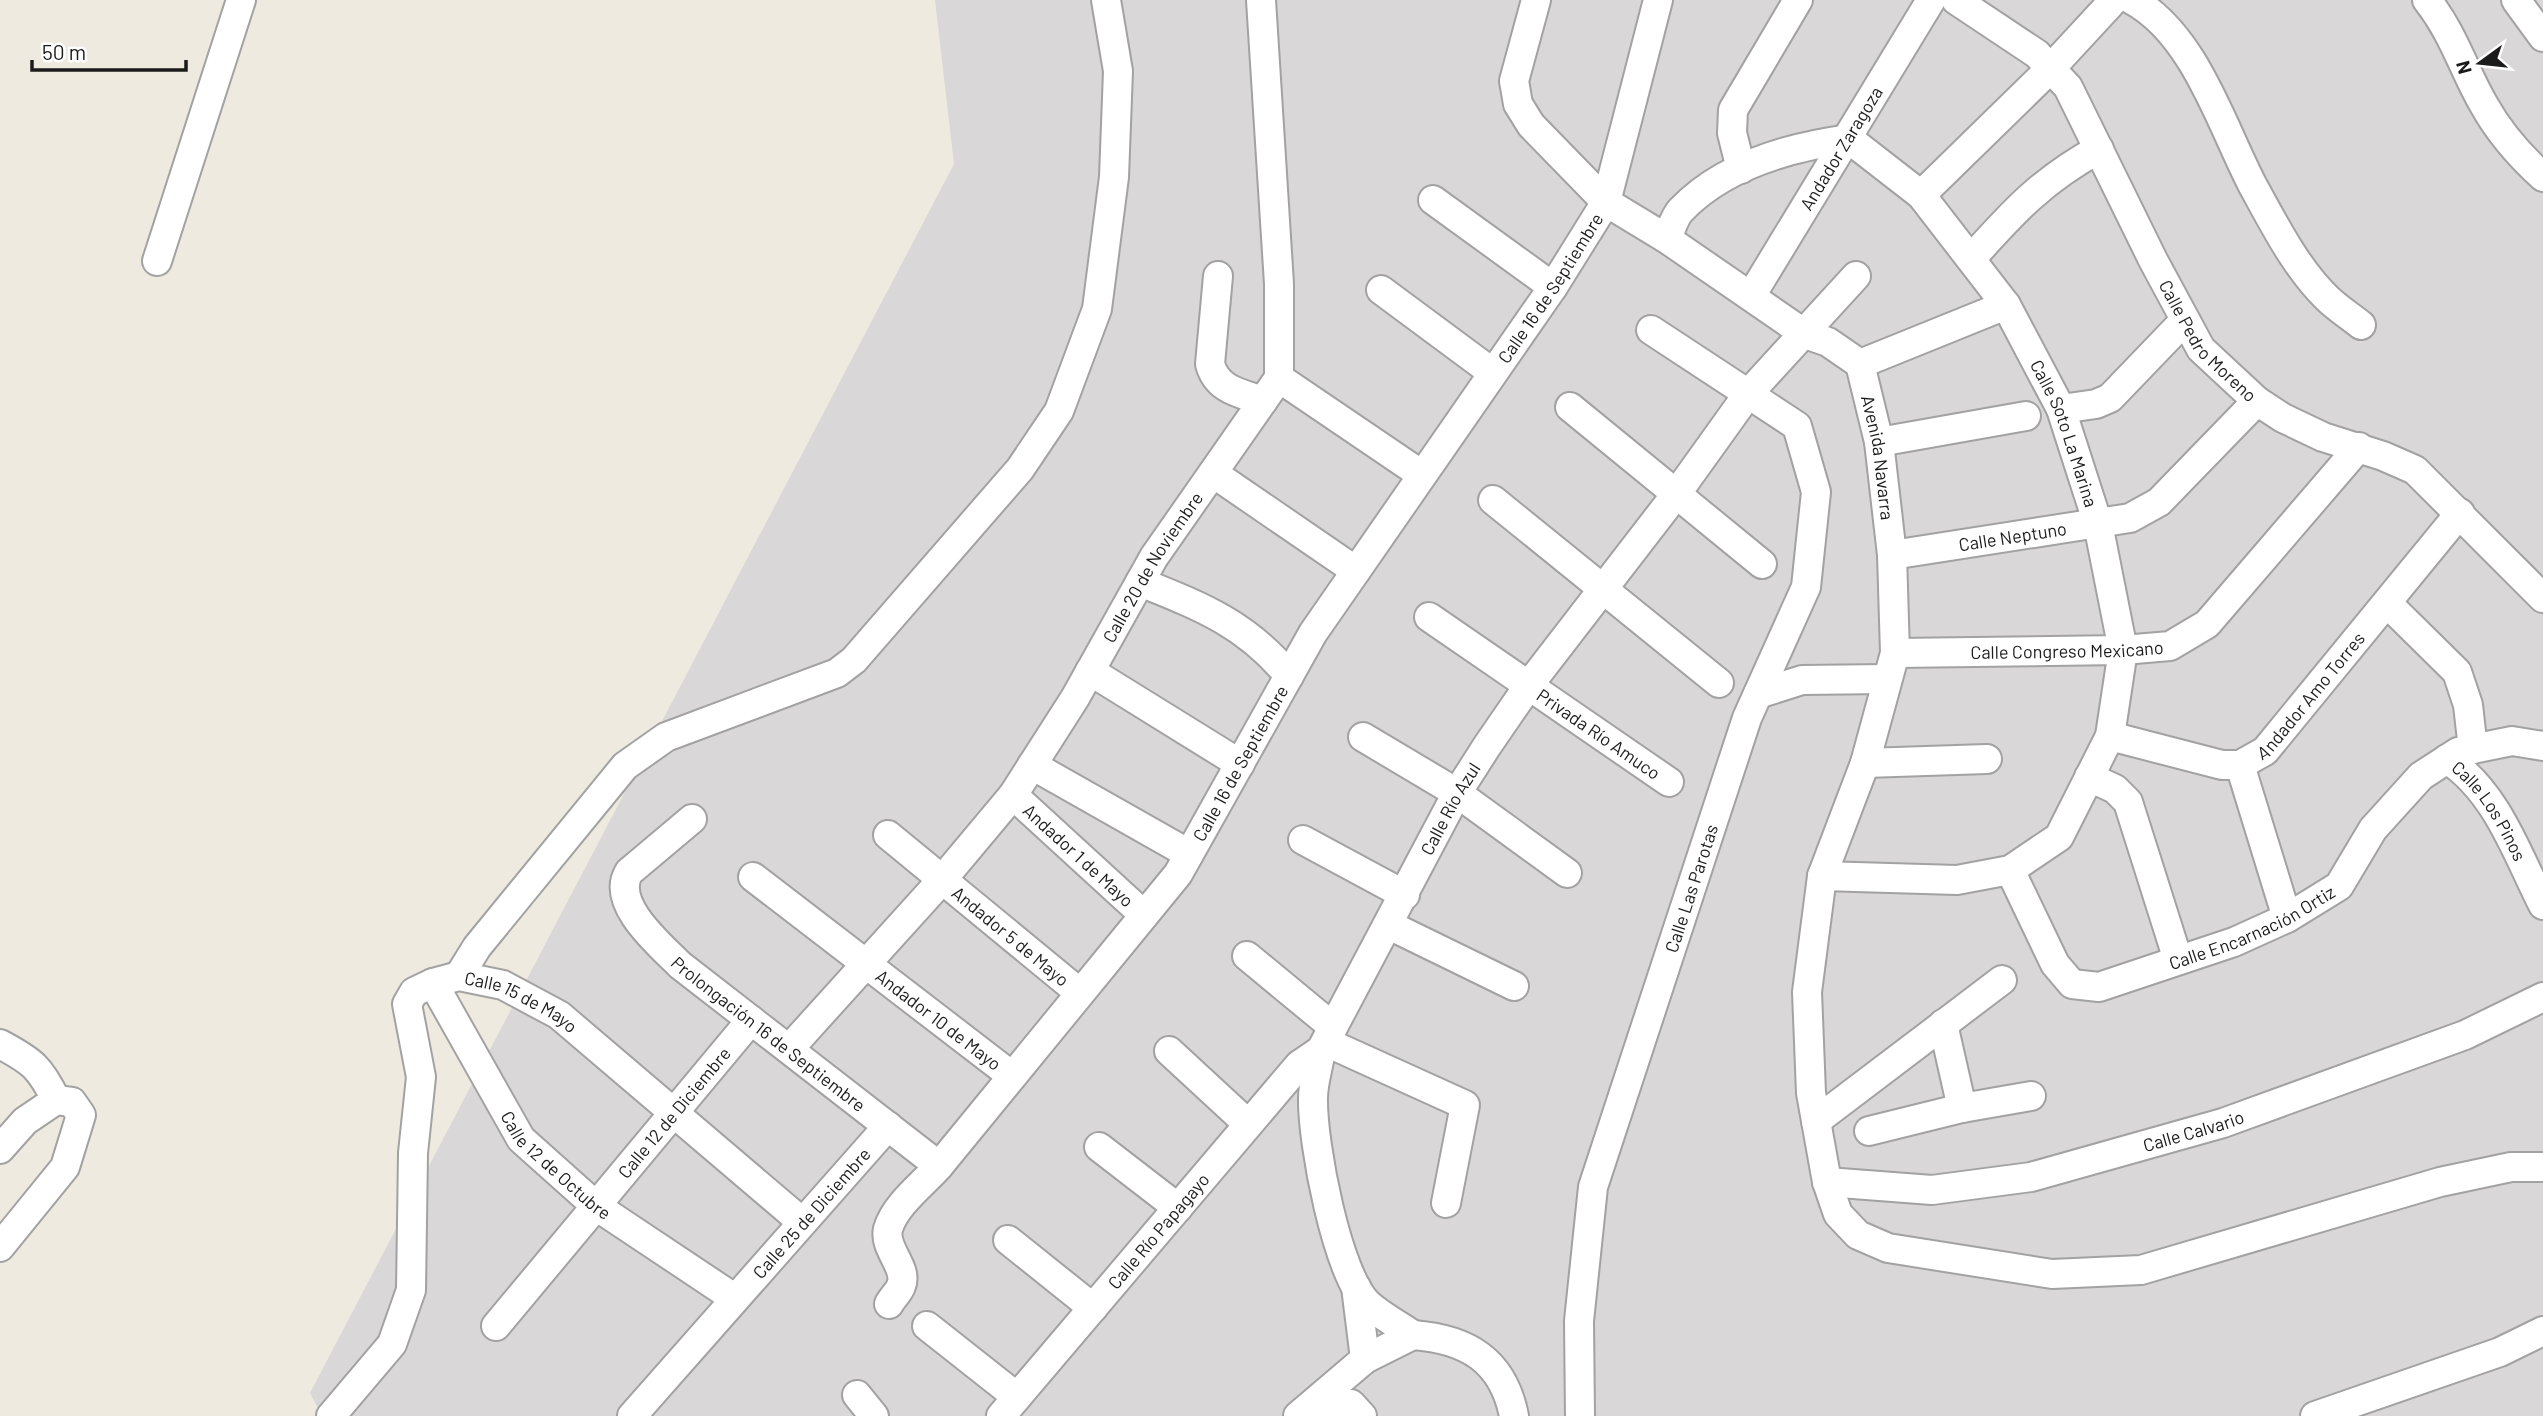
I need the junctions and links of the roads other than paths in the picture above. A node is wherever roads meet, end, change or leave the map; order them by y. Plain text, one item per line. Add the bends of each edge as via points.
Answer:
1 (241, 0) edge
2 (1106, 0) edge
3 (1261, 0) edge
4 (1536, 0) edge
5 (1658, 0) edge
6 (1798, 0) edge
7 (1931, 0) edge
8 (1956, 0) edge
9 (2114, 0) edge
10 (2132, 0) edge
11 (2427, 0) edge
12 (2516, 0) edge
13 (2543, 37) edge
14 (2052, 67) junction
15 (1849, 139) junction
16 (2099, 149) junction
17 (1741, 169) junction
18 (2543, 177) edge
19 (1921, 195) junction
20 (1433, 200) dead end
21 (1606, 202) junction
22 (1667, 239) junction
23 (1971, 259) junction
24 (157, 261) dead end
25 (1218, 276) dead end
26 (1856, 276) dead end
27 (1553, 287) junction
28 (1381, 290) dead end
29 (1751, 296) junction
30 (2006, 305) junction
31 (2185, 320) junction
32 (2361, 325) dead end
33 (1651, 330) dead end
34 (1805, 334) junction
35 (1860, 364) junction
36 (1493, 373) junction
37 (1279, 378) junction
38 (1748, 394) junction
39 (1263, 401) junction
40 (2257, 401) junction
41 (1570, 407) dead end
42 (2060, 409) junction
43 (2026, 416) dead end
44 (1879, 442) junction
45 (2359, 447) junction
46 (1213, 473) junction
47 (1422, 475) junction
48 (1677, 493) junction
49 (1493, 500) dead end
50 (2460, 513) junction
51 (2098, 524) junction
52 (1892, 555) junction
53 (1762, 564) dead end
54 (1356, 571) junction
55 (1140, 582) junction
56 (1604, 589) junction
57 (2543, 598) edge
58 (2387, 603) junction
59 (1429, 617) dead end
60 (2123, 650) junction
61 (1895, 653) junction
62 (1090, 671) junction
63 (1289, 676) junction
64 (1887, 680) junction
65 (1719, 683) dead end
66 (1529, 685) junction
67 (1758, 694) junction
68 (2110, 736) junction
69 (1363, 737) dead end
70 (2543, 746) edge
71 (2460, 754) junction
72 (1987, 758) dead end
73 (1866, 763) junction
74 (1240, 764) junction
75 (1032, 765) junction
76 (2240, 765) junction
77 (2088, 777) junction
78 (1669, 782) dead end
79 (1457, 793) junction
80 (1013, 795) junction
81 (692, 819) dead end
82 (888, 835) dead end
83 (1303, 840) dead end
84 (1189, 854) junction
85 (2010, 870) junction
86 (1567, 873) dead end
87 (1822, 876) junction
88 (753, 877) dead end
89 (940, 881) junction
90 (1405, 895) junction
91 (2543, 905) edge
92 (1144, 915) junction
93 (2287, 918) junction
94 (1389, 925) junction
95 (1247, 956) dead end
96 (2178, 960) junction
97 (866, 964) junction
98 (446, 979) junction
99 (2002, 980) dead end
100 (1514, 986) dead end
101 (1080, 993) junction
102 (2543, 998) edge
103 (751, 1020) junction
104 (1944, 1024) junction
105 (1327, 1039) junction
106 (0, 1044) edge
107 (789, 1049) junction
108 (1169, 1051) dead end
109 (1012, 1076) junction
110 (2031, 1096) dead end
111 (56, 1100) junction
112 (1962, 1108) junction
113 (674, 1113) junction
114 (1816, 1121) junction
115 (1248, 1124) junction
116 (888, 1126) junction
117 (1868, 1131) dead end
118 (1098, 1147) dead end
119 (0, 1149) edge
120 (939, 1166) junction
121 (2543, 1167) edge
122 (1827, 1182) junction
123 (1446, 1203) dead end
124 (596, 1206) junction
125 (1178, 1208) junction
126 (802, 1222) junction
127 (1008, 1240) dead end
128 (0, 1247) edge
129 (1356, 1287) junction
130 (734, 1297) junction
131 (888, 1304) dead end
132 (1093, 1308) junction
133 (496, 1326) dead end
134 (927, 1326) dead end
135 (2543, 1331) edge
136 (1413, 1335) junction
137 (1365, 1359) junction
138 (1009, 1407) edge
139 (331, 1416) edge
140 (632, 1416) edge
141 (1298, 1416) edge
142 (1324, 1416) edge
143 (1362, 1416) edge
144 (1514, 1416) edge
145 (1580, 1416) edge
146 (2315, 1416) edge

1 - 24 street
2 - 98 street via 1118,71 1114,177 1097,309 1059,411 1020,469 854,660 837,673 666,737 644,750 616,777
3 - 37 street via 1279,284
4 - 21 street via 1514,81 1518,104 1531,125
5 - 21 street
6 - 17 street via 1733,110 1732,133
7 - 15 street, Andador Zaragoza
8 - 14 street, Calle Pedro Moreno
9 - 14 street
10 - 32 street via 2177,41 2218,105 2252,185 2300,264 2327,298
11 - 18 street via 2464,59 2484,106 2523,159
12 - 13 street
14 - 16 street, Calle Pedro Moreno via 2068,87
14 - 19 street
15 - 17 street via 1803,145
15 - 19 street, Calle Soto La Marina
15 - 29 street, Andador Zaragoza
16 - 23 street via 2025,199
16 - 31 street, Calle Pedro Moreno
17 - 22 street via 1711,185 1679,211
19 - 23 street, Calle Soto La Marina
20 - 27 street
21 - 22 street
21 - 27 street, Calle 16 de Septiembre
22 - 29 street
23 - 30 street, Calle Soto La Marina
25 - 39 street via 1210,365 1213,378 1226,388
26 - 34 street, Calle Río Azul
27 - 36 street, Calle 16 de Septiembre
28 - 36 street
29 - 34 street
30 - 35 street
30 - 42 street, Calle Soto La Marina
31 - 40 street, Calle Pedro Moreno via 2201,349
31 - 42 street via 2110,398
33 - 38 street, Calle Las Parotas
34 - 35 street via 1828,342
34 - 38 street, Calle Río Azul
35 - 44 street, Avenida Navarra
36 - 47 street, Calle 16 de Septiembre
37 - 39 street, Calle 20 de Noviembre
37 - 47 street
38 - 48 street, Calle Río Azul
38 - 67 street, Calle Las Parotas via 1797,426 1816,492 1806,587
39 - 46 street, Calle 20 de Noviembre
40 - 45 street, Calle Pedro Moreno via 2323,437
40 - 51 street, Calle Neptuno via 2159,502 2130,518
41 - 48 street
42 - 51 street, Calle Soto La Marina
43 - 44 street
44 - 52 street, Avenida Navarra
45 - 50 street, Calle Pedro Moreno via 2415,470
45 - 60 street, Calle Congreso Mexicano via 2207,624 2170,646
46 - 54 street
46 - 55 street, Calle 20 de Noviembre
47 - 54 street, Calle 16 de Septiembre
48 - 53 street
48 - 56 street, Calle Río Azul
49 - 56 street
50 - 57 street, Calle Pedro Moreno
50 - 58 street, Andador Amo Torres
51 - 52 street, Calle Neptuno
51 - 60 street, Calle Soto La Marina
52 - 61 street, Avenida Navarra
54 - 63 street, Calle 16 de Septiembre
55 - 62 street, Calle 20 de Noviembre
55 - 63 street via 1209,610 1249,634
56 - 65 street
56 - 66 street, Calle Río Azul
58 - 71 street via 2457,672 2468,705
58 - 76 street, Andador Amo Torres via 2265,751
59 - 66 street, Privada Río Amuco
60 - 61 street, Calle Congreso Mexicano
60 - 68 street, Calle Soto La Marina
61 - 64 street, Avenida Navarra
62 - 74 street
62 - 75 street, Calle 20 de Noviembre
63 - 74 street, Calle 16 de Septiembre
64 - 67 street via 1802,680
64 - 73 street, Avenida Navarra
66 - 78 street, Privada Río Amuco
66 - 79 street, Calle Río Azul
67 - 145 street, Calle Las Parotas via 1593,1187 1579,1321
68 - 76 street, Andador Amo Torres via 2222,765
68 - 77 street, Calle Soto La Marina
69 - 79 street
70 - 71 street, Calle Encarnación Ortiz via 2512,741
71 - 91 street, Calle Los Pinos via 2462,769 2483,792
71 - 93 street, Calle Encarnación Ortiz via 2421,776 2373,829 2339,886
72 - 73 street
73 - 87 street, Avenida Navarra
74 - 84 street, Calle 16 de Septiembre
75 - 80 street, Calle 20 de Noviembre
75 - 84 street
76 - 93 street
77 - 85 street, Calle Soto La Marina via 2059,836
77 - 96 street via 2115,789 2128,802
79 - 86 street
79 - 90 street, Calle Río Azul
80 - 89 street, Calle 20 de Noviembre
80 - 92 street, Andador 1 de Mayo
81 - 103 street, Prolongación 16 de Septiembre via 629,872 622,883 624,897 648,933 680,965
82 - 89 street, Andador 5 de Mayo
83 - 90 street
84 - 92 street, Calle 16 de Septiembre
85 - 87 street via 1957,880
85 - 96 street, Calle Encarnación Ortiz via 2055,964 2072,984 2099,987
87 - 114 street, Avenida Navarra via 1807,992
88 - 97 street, Andador 10 de Mayo
89 - 97 street, Calle 20 de Noviembre
89 - 101 street, Andador 5 de Mayo
90 - 94 street, Calle Río Azul
92 - 101 street, Calle 16 de Septiembre
93 - 96 street, Calle Encarnación Ortiz
94 - 100 street
94 - 105 street, Calle Río Azul
95 - 105 street
97 - 107 street, Calle 20 de Noviembre
97 - 109 street, Andador 10 de Mayo
98 - 113 street, Calle 15 de Mayo via 503,985 559,1016
98 - 124 street, Calle 12 de Octubre via 521,1139
98 - 139 street via 414,992 407,1004 421,1077 413,1153 411,1290 392,1344
99 - 104 street
101 - 109 street, Calle 16 de Septiembre
102 - 122 street, Calle Calvario via 2465,1035 2223,1124 2031,1177 1931,1190
103 - 107 street, Prolongación 16 de Septiembre
103 - 113 street, Calle 12 de Diciembre
104 - 112 street
104 - 114 street
105 - 115 street, Calle Río Papagayo
105 - 123 street via 1465,1105
105 - 129 street, Calle Río Azul via 1313,1097 1318,1159 1333,1229
106 - 111 street via 33,1061
107 - 116 street, Prolongación 16 de Septiembre
108 - 115 street
109 - 120 street, Calle 16 de Septiembre
110 - 112 street
111 - 119 street via 24,1121
111 - 128 street via 72,1102 81,1115 65,1167
112 - 117 street
113 - 124 street, Calle 12 de Diciembre
113 - 126 street, Calle 15 de Mayo
114 - 122 street, Avenida Navarra
115 - 125 street, Calle Río Papagayo
116 - 120 street, Prolongación 16 de Septiembre
116 - 126 street, Calle 25 de Diciembre
118 - 125 street
120 - 131 street, Calle 16 de Septiembre via 898,1210 888,1230 888,1243 902,1275 902,1284
121 - 122 street, Avenida Navarra via 2511,1167 2440,1182 2141,1270 2052,1274 1888,1248 1858,1235 1838,1214
124 - 130 street, Calle 12 de Octubre
124 - 133 street, Calle 12 de Diciembre
125 - 132 street, Calle Río Papagayo
126 - 130 street, Calle 25 de Diciembre
127 - 132 street
129 - 136 street, Calle Río Azul via 1367,1304
129 - 137 street
130 - 140 street, Calle 25 de Diciembre
132 - 138 street, Calle Río Papagayo
134 - 138 street
135 - 146 street via 2500,1352
136 - 137 street
136 - 144 street via 1445,1337 1482,1356 1510,1394
137 - 141 street
142 - 143 street via 1351,1404

